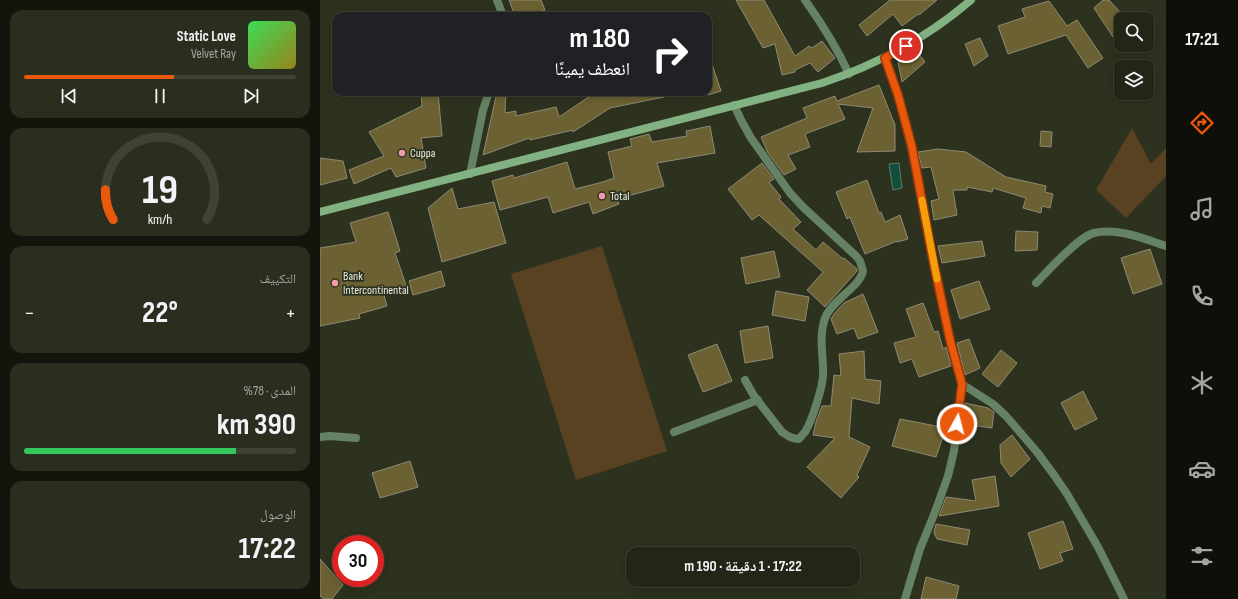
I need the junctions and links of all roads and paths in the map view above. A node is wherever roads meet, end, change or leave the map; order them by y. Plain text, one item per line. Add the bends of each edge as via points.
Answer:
1 (497, 0) edge
2 (806, 0) edge
3 (971, 0) edge
4 (502, 12) edge
5 (885, 58) junction
6 (849, 74) junction
7 (488, 96) edge
8 (734, 105) junction
9 (470, 174) junction
10 (320, 212) edge
11 (1166, 246) edge
12 (1036, 283) dead end
13 (745, 380) dead end
14 (962, 384) junction
15 (758, 400) junction
16 (674, 432) dead end
17 (320, 437) edge
18 (356, 438) dead end
19 (905, 599) edge
20 (1124, 599) edge

1 - 4 street
2 - 6 street
3 - 5 main road via 952,16
5 - 6 main road
5 - 14 street via 912,147 932,255
6 - 8 main road
7 - 9 street
8 - 9 main road
8 - 15 street via 751,138 790,193 856,256 864,271 860,280 839,299 825,318 821,343 823,378 805,433 799,438 787,436
9 - 10 main road
11 - 12 street via 1119,233 1093,233 1073,247
13 - 15 street
14 - 19 street via 954,451 948,476 920,549
14 - 20 street via 993,404 1037,452 1067,494
15 - 16 street
17 - 18 street

